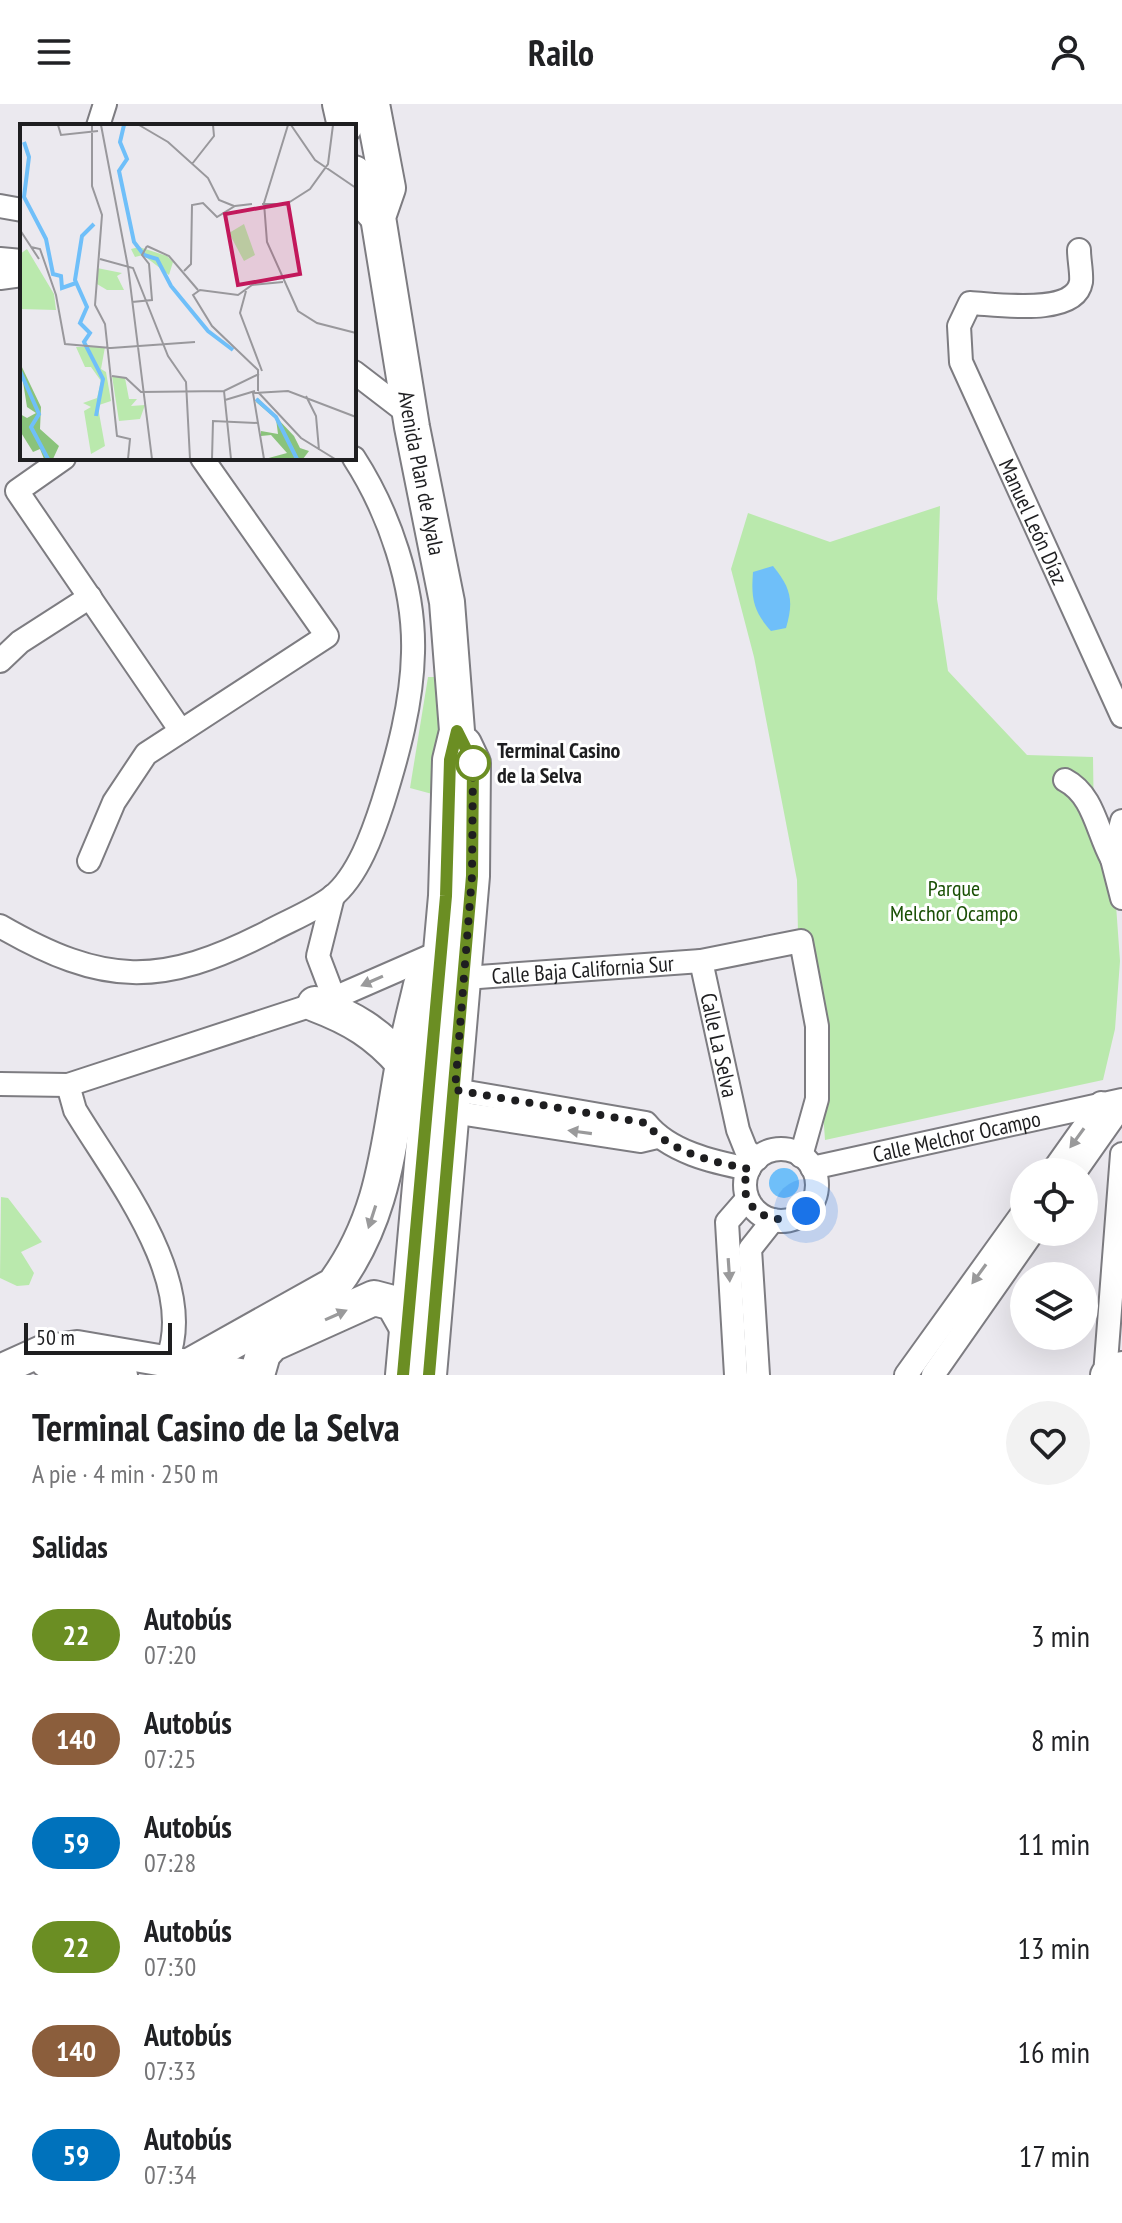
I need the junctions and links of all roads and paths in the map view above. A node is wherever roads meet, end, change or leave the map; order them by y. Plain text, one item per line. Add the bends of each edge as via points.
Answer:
1 (105, 104) edge
2 (340, 104) edge
3 (372, 104) edge
4 (392, 104) edge
5 (99, 124) edge
6 (345, 124) edge
7 (381, 145) junction
8 (356, 184) edge
9 (0, 206) edge
10 (20, 210) edge
11 (378, 217) junction
12 (1079, 250) dead end
13 (0, 259) edge
14 (20, 261) edge
15 (20, 275) edge
16 (0, 278) edge
17 (356, 374) edge
18 (410, 415) junction
19 (61, 460) edge
20 (203, 460) edge
21 (355, 460) edge
22 (90, 597) junction
23 (0, 661) edge
24 (1122, 716) edge
25 (181, 731) junction
26 (457, 731) junction
27 (1065, 780) dead end
28 (1122, 821) edge
29 (1112, 859) junction
30 (89, 861) dead end
31 (333, 896) junction
32 (446, 896) junction
33 (1122, 898) edge
34 (0, 926) edge
35 (428, 957) junction
36 (701, 961) junction
37 (465, 978) junction
38 (324, 1001) junction
39 (403, 1063) junction
40 (0, 1084) edge
41 (68, 1085) junction
42 (1115, 1103) edge
43 (445, 1106) junction
44 (1122, 1154) edge
45 (1065, 1158) edge
46 (1083, 1158) edge
47 (760, 1159) junction
48 (807, 1162) junction
49 (387, 1164) junction
50 (747, 1199) junction
51 (773, 1220) junction
52 (416, 1222) junction
53 (1010, 1230) edge
54 (1023, 1246) edge
55 (406, 1326) junction
56 (4, 1361) edge
57 (179, 1363) junction
58 (1122, 1367) edge
59 (122, 1375) edge
60 (246, 1375) edge
61 (257, 1375) edge
62 (403, 1375) edge
63 (429, 1375) edge
64 (736, 1375) edge
65 (758, 1375) edge
66 (906, 1375) edge
67 (933, 1375) edge
68 (1106, 1375) edge

1 - 5 street
2 - 6 main road
3 - 7 main road, Avenida Plan de Ayala
4 - 7 main road
7 - 11 main road, Avenida Plan de Ayala via 388,188
8 - 11 main road, Avenida Plan de Ayala via 358,195
9 - 10 street
11 - 18 main road, Avenida Plan de Ayala
12 - 24 street, Manuel León Díaz via 1081,284 1072,299 1054,305 970,303 959,326 961,362
13 - 14 street
15 - 16 street
17 - 18 street
18 - 26 main road, Avenida Plan de Ayala via 447,602
19 - 22 street via 17,491
20 - 25 street via 327,636
21 - 31 street via 375,490 394,545 413,652 403,728 378,818 361,856
22 - 23 street
22 - 25 street
25 - 30 street via 146,754 114,802
26 - 32 main road, Avenida Plan de Ayala via 450,760
26 - 37 main road, Avenida Plan de Ayala via 473,763
27 - 29 street via 1078,787 1090,805
28 - 29 street
29 - 33 street
31 - 34 street via 226,954 174,971 128,973 81,964 39,949
31 - 38 street via 318,956
32 - 35 main road
32 - 43 main road, Avenida Plan de Ayala
35 -> 38 street
35 - 39 main road
36 - 37 street, Calle Baja California Sur
36 - 47 street, Calle La Selva via 738,1130 746,1150
36 - 48 street, Calle Baja California Sur via 801,941 817,1026 817,1099
37 - 43 main road, Avenida Plan de Ayala
38 - 39 main road via 377,1035
38 - 41 street
39 - 49 main road
40 - 41 street
41 - 57 street via 75,1110 154,1243 169,1284
42 -> 45 street, Calle Melchor Ocampo
42 - 46 street
42 - 48 street, Calle Melchor Ocampo
47 -> 43 street via 713,1162 657,1137 640,1141
43 - 49 main road
43 - 52 main road, Avenida Plan de Ayala
43 - 63 main road, Avenida Plan de Ayala
44 - 68 street
47 - 48 street
47 - 50 street via 745,1181
48 - 51 street via 817,1191 813,1202 796,1218
49 - 52 main road
49 -> 57 main road via 367,1232 334,1285
50 - 51 street
50 -> 64 street via 727,1222
51 - 65 street via 750,1249
52 - 55 main road, Avenida Plan de Ayala
53 -> 66 street
54 - 67 street
61 -> 55 main road via 272,1344 374,1298 393,1303
55 - 62 main road, Avenida Plan de Ayala
56 - 57 street via 77,1346
56 - 59 street via 65,1364
57 - 60 street
58 - 68 street

